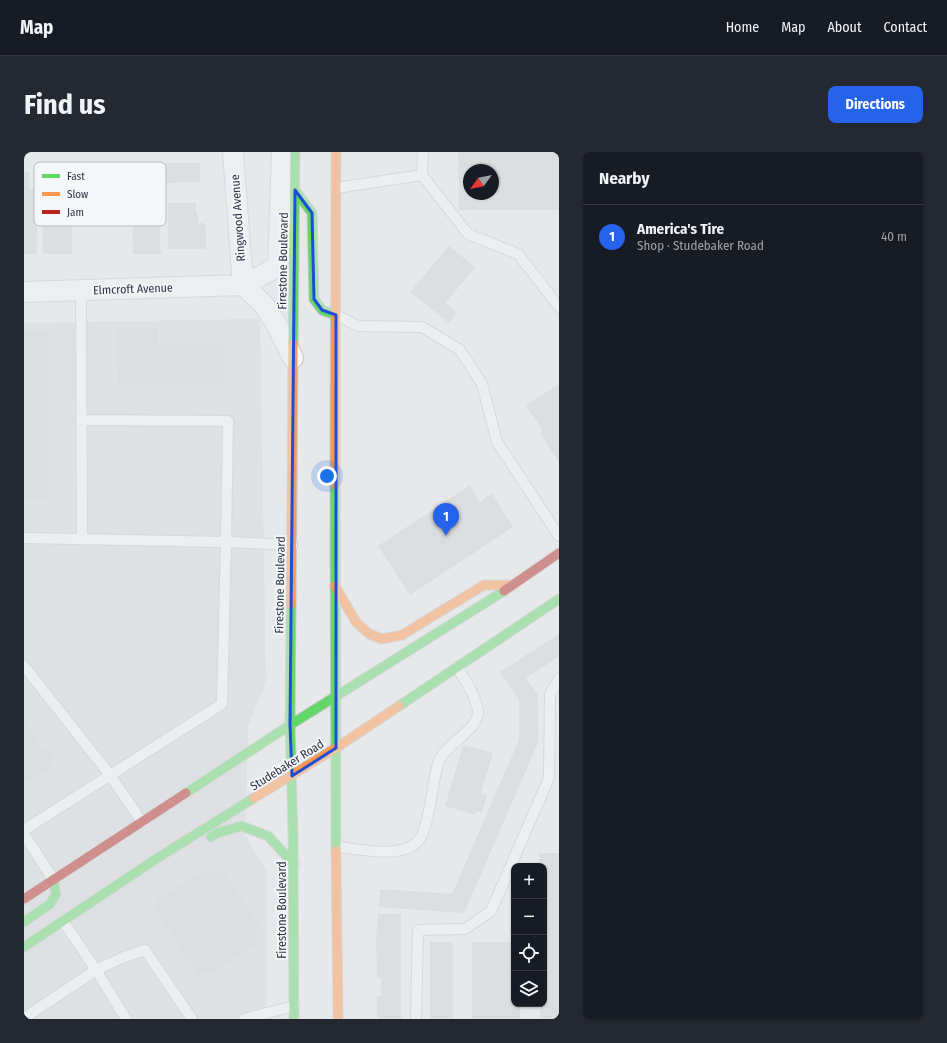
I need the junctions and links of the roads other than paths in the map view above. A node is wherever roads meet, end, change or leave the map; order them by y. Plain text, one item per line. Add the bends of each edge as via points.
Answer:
1 (233, 152) edge
2 (282, 152) edge
3 (295, 152) edge
4 (336, 152) edge
5 (423, 152) edge
6 (422, 175) junction
7 (336, 188) junction
8 (295, 190) junction
9 (243, 285) junction
10 (81, 290) junction
11 (24, 292) edge
12 (559, 307) edge
13 (336, 315) junction
14 (293, 358) junction
15 (81, 420) junction
16 (559, 536) edge
17 (24, 538) edge
18 (82, 540) junction
19 (226, 542) junction
20 (292, 545) junction
21 (559, 553) edge
22 (513, 585) junction
23 (335, 586) junction
24 (559, 599) edge
25 (24, 666) edge
26 (458, 667) junction
27 (559, 679) edge
28 (335, 697) junction
29 (290, 725) junction
30 (336, 748) junction
31 (110, 774) junction
32 (292, 776) junction
33 (142, 822) junction
34 (24, 830) edge
35 (24, 834) edge
36 (204, 841) dead end
37 (337, 847) junction
38 (159, 857) junction
39 (172, 860) dead end
40 (294, 864) junction
41 (53, 879) junction
42 (24, 899) edge
43 (63, 921) junction
44 (24, 922) edge
45 (24, 947) edge
46 (96, 970) junction
47 (294, 1006) junction
48 (24, 1018) edge
49 (126, 1019) edge
50 (192, 1019) edge
51 (244, 1019) edge
52 (294, 1019) edge
53 (338, 1019) edge
54 (416, 1019) edge

1 - 9 street, Ringwood Avenue
2 - 9 street, Elmcroft Avenue via 278,264
3 - 8 main road, Firestone Boulevard
4 - 7 main road
5 - 6 lane
6 - 7 lane
6 - 12 lane via 468,234 518,254
7 - 13 main road
8 - 13 main road via 312,213 314,299 322,310
8 - 14 main road, Firestone Boulevard
9 - 10 street, Elmcroft Avenue
9 - 14 street via 264,305
10 - 11 street, Elmcroft Avenue
10 - 15 lane
13 - 16 lane via 358,326 422,327 460,350 482,384 497,442
13 - 23 main road
14 - 20 main road, Firestone Boulevard
15 - 18 lane
15 - 19 lane via 228,421
17 - 18 lane
18 - 19 lane
19 - 20 lane
19 - 31 lane via 222,704
20 - 29 main road, Firestone Boulevard
21 - 22 main road
22 - 23 main road via 484,585 402,635 382,639 369,634 356,622
22 - 28 main road
23 - 28 main road
24 - 26 main road, Studebaker Road
25 - 31 lane
26 - 30 main road, Studebaker Road
26 - 37 lane via 478,712 474,725 451,745 440,759 434,776 423,834 416,844 404,850
27 - 54 lane via 550,694 549,778 491,911 465,929 418,930
28 - 29 main road
28 - 30 main road
29 - 32 main road, Firestone Boulevard
29 - 33 main road
30 - 32 main road, Studebaker Road
30 - 37 main road
31 - 33 lane
31 - 34 lane
32 - 38 main road, Studebaker Road
32 - 40 main road, Firestone Boulevard
33 - 41 main road
35 - 41 lane
36 - 40 main road via 217,833 241,826 268,836
37 - 53 main road
38 - 39 main road
38 - 43 main road, Studebaker Road
40 - 47 main road, Firestone Boulevard
41 - 42 main road
41 - 44 main road via 56,894 50,904
43 - 45 main road, Studebaker Road
43 - 46 lane
46 - 48 lane
46 - 49 lane
46 - 50 lane via 145,950
47 - 51 lane
47 - 52 main road, Firestone Boulevard

